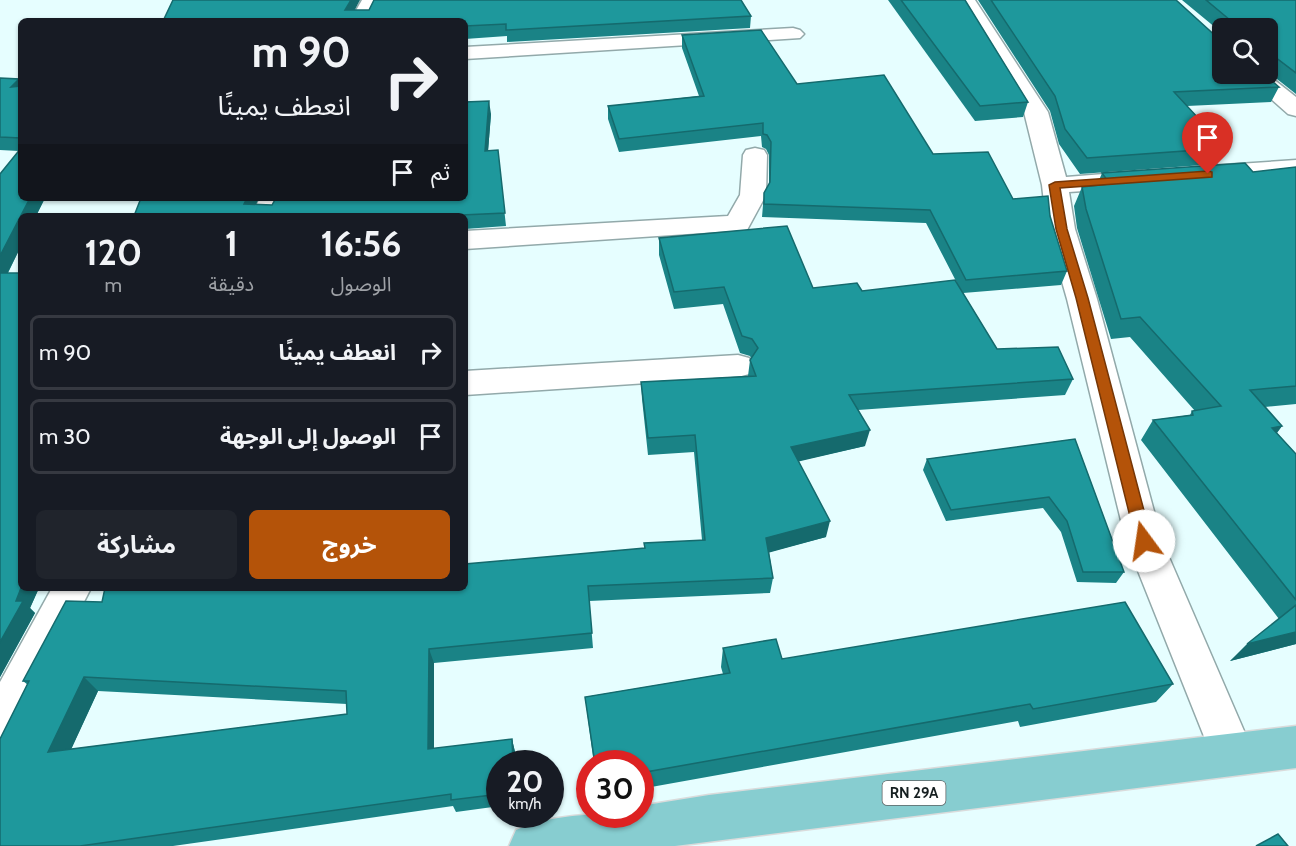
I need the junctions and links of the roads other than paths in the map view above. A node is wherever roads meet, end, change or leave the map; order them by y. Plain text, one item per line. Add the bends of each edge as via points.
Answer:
1 (372, 0) edge
2 (965, 0) edge
3 (362, 18) edge
4 (793, 34) dead end
5 (468, 53) edge
6 (1266, 84) edge
7 (1296, 109) edge
8 (755, 155) dead end
9 (1296, 168) edge
10 (1055, 185) junction
11 (468, 240) edge
12 (738, 366) dead end
13 (468, 383) edge
14 (70, 591) edge
15 (0, 723) edge
16 (1296, 747) edge
17 (1232, 754) junction
18 (713, 832) edge
19 (532, 846) edge

1 - 3 street
2 - 10 street via 1036,112
4 - 5 street
6 - 7 street
8 - 11 street via 753,195 737,224
9 - 10 street
10 - 17 street via 1061,229 1144,541
12 - 13 street
14 - 15 street
16 - 17 main road, RN 29A
17 - 18 main road, RN 29A
18 - 19 main road, RN 29A

